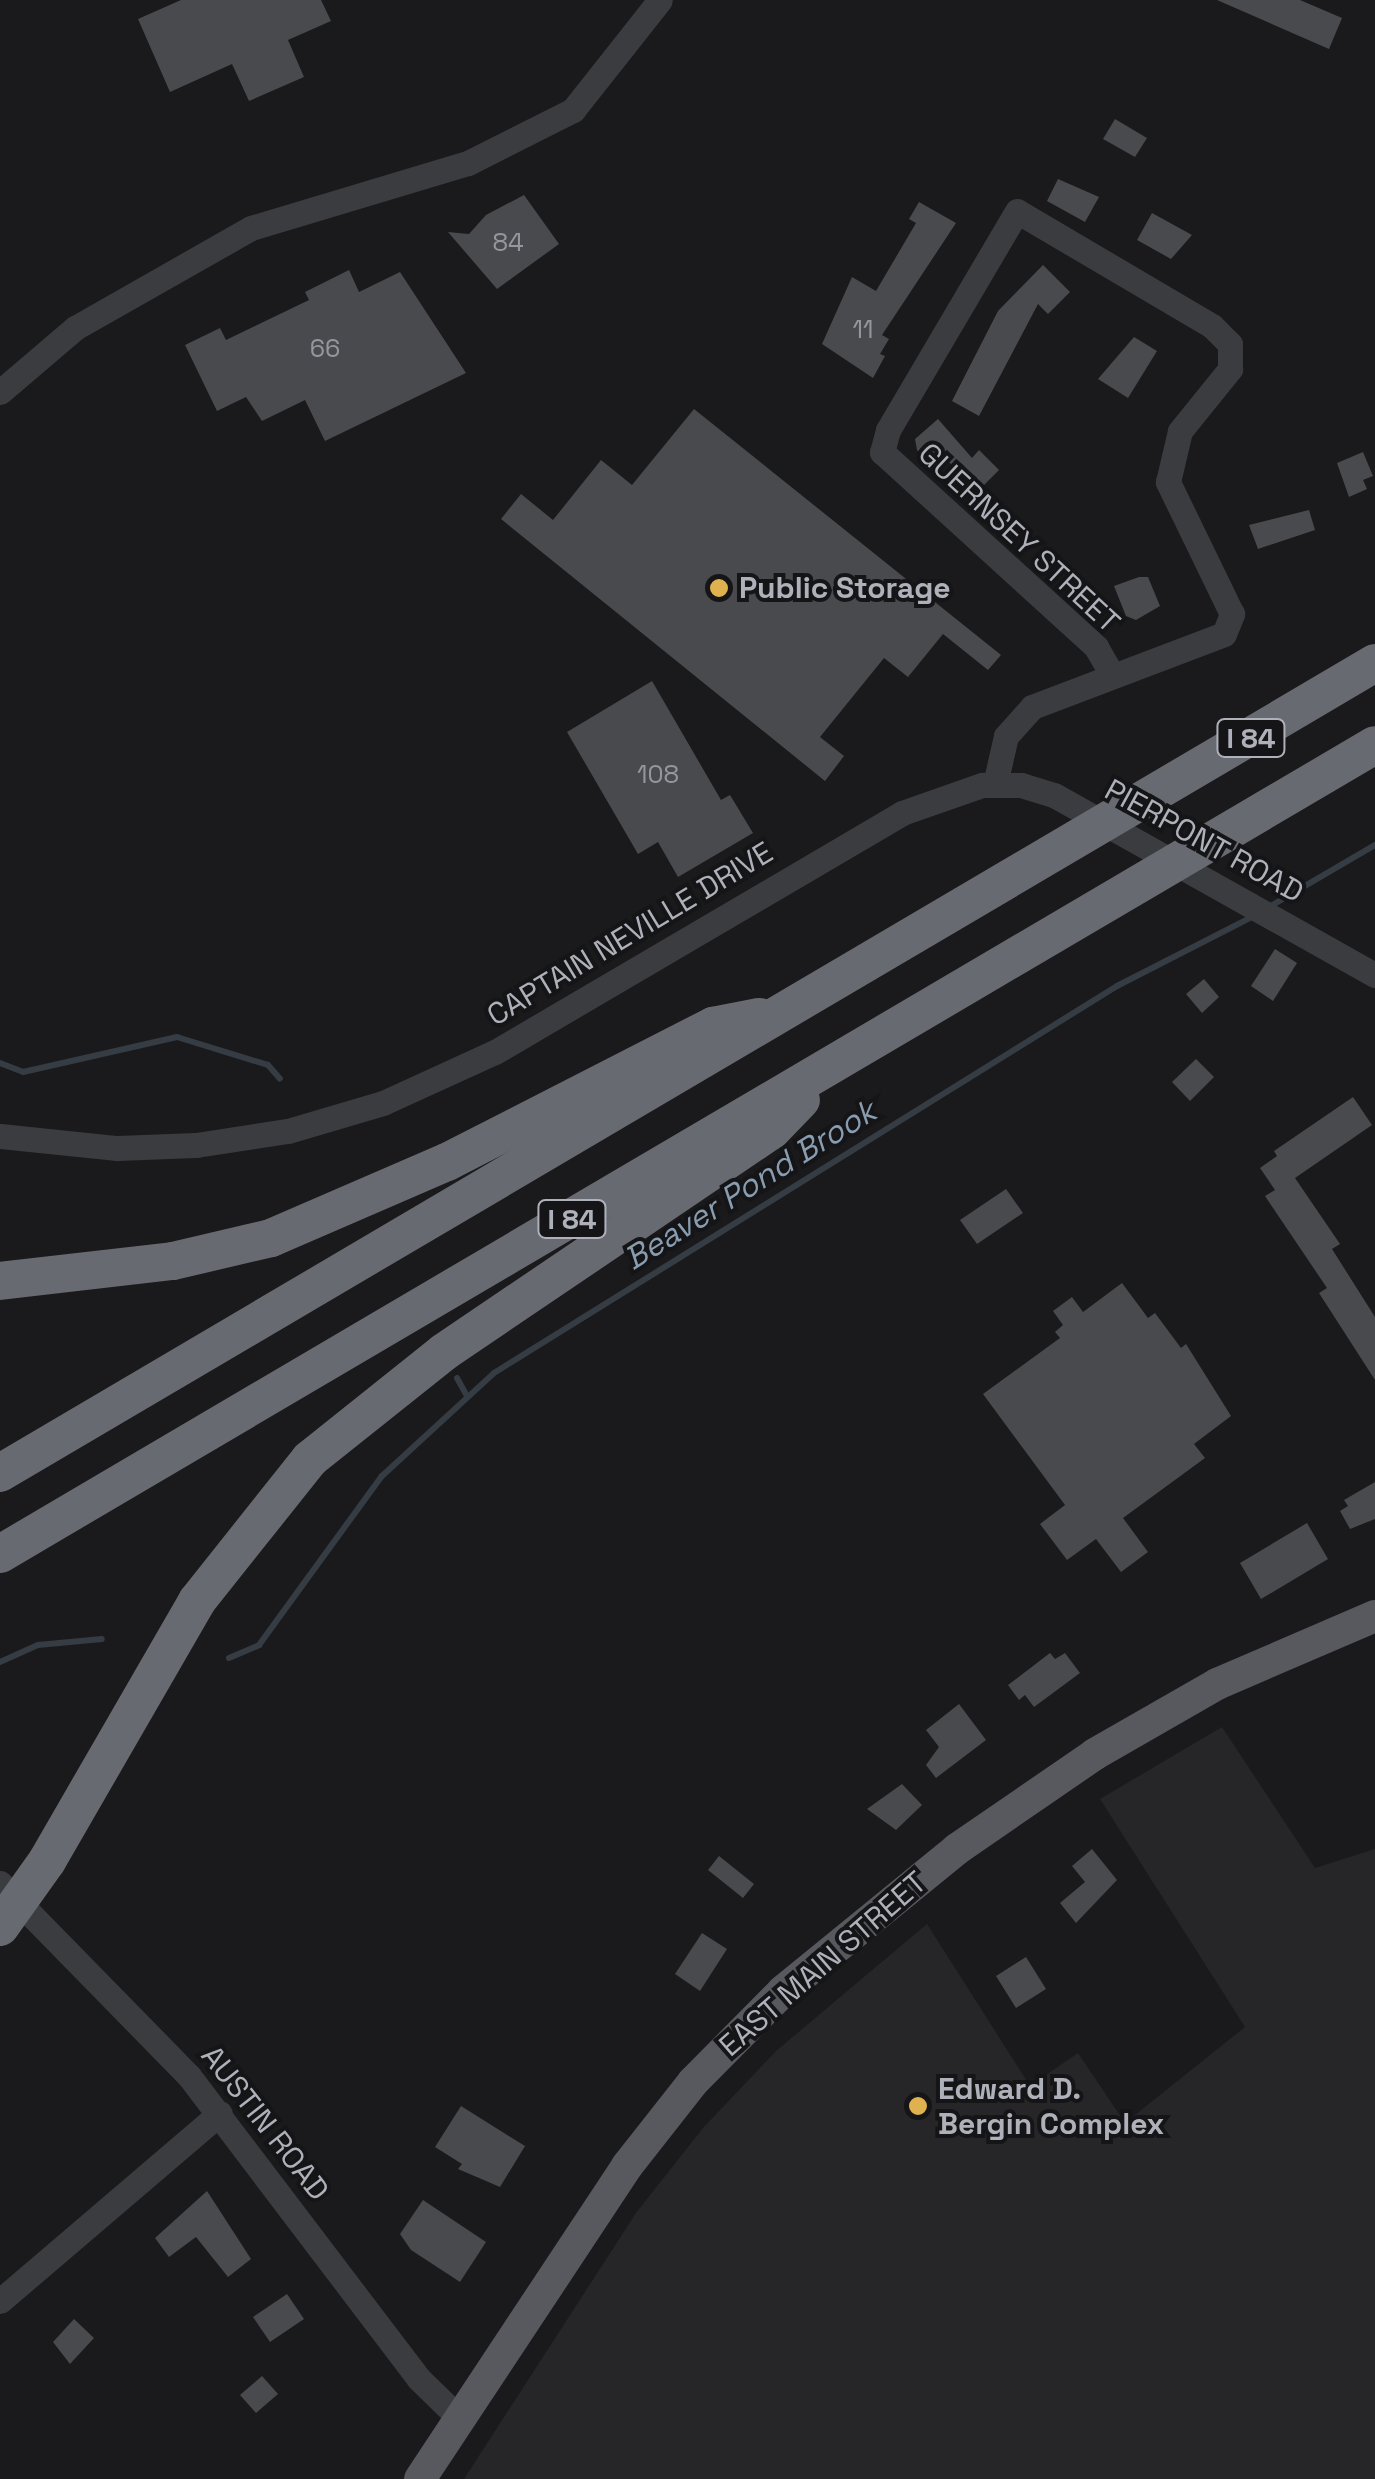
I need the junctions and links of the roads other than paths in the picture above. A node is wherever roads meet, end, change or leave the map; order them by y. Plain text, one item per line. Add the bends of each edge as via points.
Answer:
1 (660, 0) edge
2 (0, 392) edge
3 (1375, 664) edge
4 (1111, 673) junction
5 (1375, 745) edge
6 (995, 784) junction
7 (1375, 976) edge
8 (783, 1015) junction
9 (821, 1071) junction
10 (0, 1136) edge
11 (0, 1281) edge
12 (0, 1473) edge
13 (0, 1554) edge
14 (1375, 1616) edge
15 (7, 1904) edge
16 (220, 2113) junction
17 (0, 2300) edge
18 (460, 2419) junction
19 (420, 2479) edge

1 - 2 street via 573,110 468,163 251,228 76,328
3 - 8 highway, I 84
4 - 4 street, GUERNSEY STREET via 1096,647 882,452 888,430 1016,211 1212,326 1230,344 1230,369 1180,431 1168,482 1232,614 1224,634
4 - 6 street via 1052,696 1017,719
5 - 9 highway, I 84
6 - 7 street, PIERPONT ROAD via 1054,795
6 - 10 street, CAPTAIN NEVILLE DRIVE via 958,790 902,813 495,1052 383,1103 288,1131 196,1145 117,1148
8 - 11 highway via 713,1026 434,1169 271,1238 172,1261
8 - 12 highway, I 84
9 - 13 highway, I 84
9 - 15 highway via 771,1131 506,1307 310,1459 197,1601
14 - 18 main road, EAST MAIN STREET via 1217,1684 1127,1734 958,1849 798,1978 662,2119
15 - 16 street, AUSTIN ROAD
16 - 17 street
16 - 18 street, AUSTIN ROAD via 419,2379
18 - 19 main road, EAST MAIN STREET

